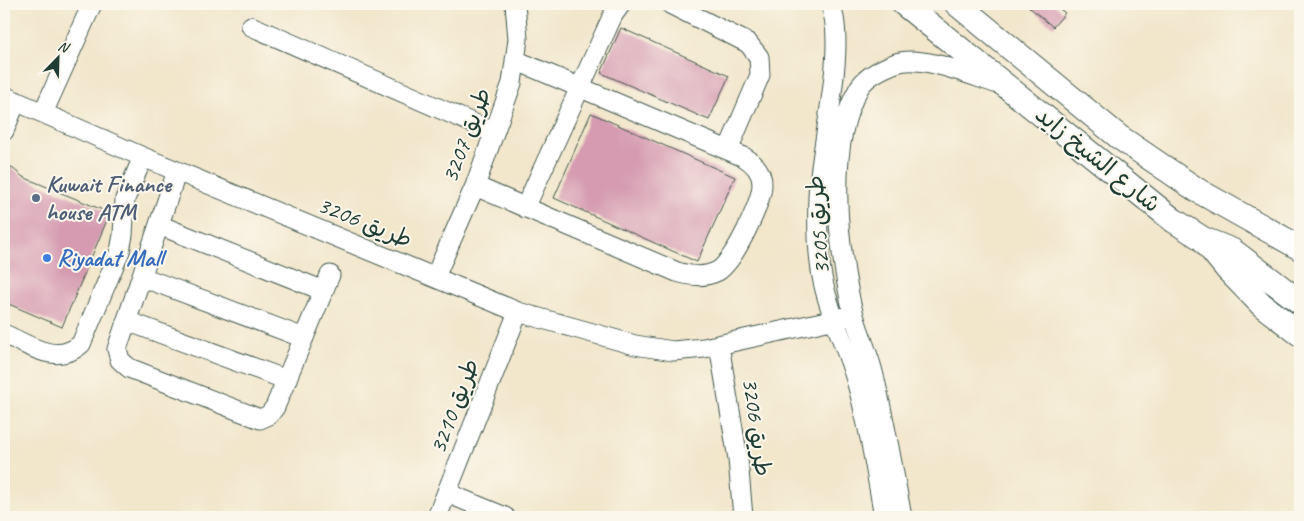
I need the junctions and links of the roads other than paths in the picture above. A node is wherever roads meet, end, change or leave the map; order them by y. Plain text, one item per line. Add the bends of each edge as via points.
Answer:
1 (92, 4) edge
2 (515, 4) edge
3 (621, 4) edge
4 (670, 4) edge
5 (830, 4) edge
6 (904, 4) edge
7 (957, 4) edge
8 (251, 26) dead end
9 (515, 60) junction
10 (579, 87) junction
11 (1009, 88) junction
12 (10, 99) edge
13 (43, 113) junction
14 (4, 131) edge
15 (493, 132) junction
16 (728, 150) junction
17 (143, 157) junction
18 (177, 171) junction
19 (474, 186) junction
20 (525, 208) junction
21 (159, 225) junction
22 (1203, 238) junction
23 (1300, 248) edge
24 (1233, 251) junction
25 (142, 276) junction
26 (435, 277) junction
27 (1300, 281) edge
28 (1300, 302) edge
29 (518, 312) junction
30 (854, 314) junction
31 (835, 318) junction
32 (127, 320) junction
33 (4, 334) edge
34 (1300, 334) edge
35 (304, 338) junction
36 (719, 345) junction
37 (287, 380) junction
38 (447, 493) junction
39 (437, 517) edge
40 (505, 517) edge
41 (743, 517) edge
42 (884, 517) edge
43 (902, 517) edge

1 - 13 street
2 - 9 street, طريق 3207 via 518,39
3 - 10 street via 612,15
4 - 16 street via 748,43 759,57 760,75
5 - 31 street, طريق 3205 via 836,46 818,195 824,290
6 - 11 main road, شارع الشيخ زايد
7 - 23 main road, شارع الشيخ زايد via 1118,137 1197,190
8 - 15 street
9 - 10 street
9 - 15 street, طريق 3207 via 512,83
10 - 16 street
10 - 20 street
11 - 22 main road, شارع الشيخ زايد via 1174,220
11 - 30 street, طريق 3205 via 933,62 898,62 871,75 860,87 851,107 840,151 838,196 841,251
12 - 13 street, طريق 3206
12 - 14 street
13 - 17 street, طريق 3206
15 - 19 street, طريق 3207
16 - 20 street via 751,161 756,167 762,182 761,190 737,251 723,266 704,275 690,276 677,272
17 - 18 street, طريق 3206
17 - 33 street via 125,199 120,251 81,344 72,352 54,355
18 - 21 street
18 - 26 street, طريق 3206
19 - 20 street
19 - 26 street, طريق 3207
21 - 25 street
21 - 35 street via 327,283
22 - 24 main road, شارع الشيخ زايد
22 - 34 main road via 1262,306
24 - 27 main road
24 - 28 main road, شارع الشيخ زايد
25 - 32 street
25 - 35 street
26 - 29 street, طريق 3206
29 - 36 street, طريق 3206 via 636,345 673,351
29 - 38 street, طريق 3210
30 - 31 street, طريق 3206
30 - 43 street, طريق 3205 via 873,372
31 - 36 street, طريق 3206
31 - 42 street, طريق 3205 via 856,379
32 - 37 street
32 - 37 street via 117,349 120,360 129,368 260,418 269,415 275,407
35 - 37 street
36 - 41 street, طريق 3206 via 738,459
38 - 39 street, طريق 3210
38 - 40 street

